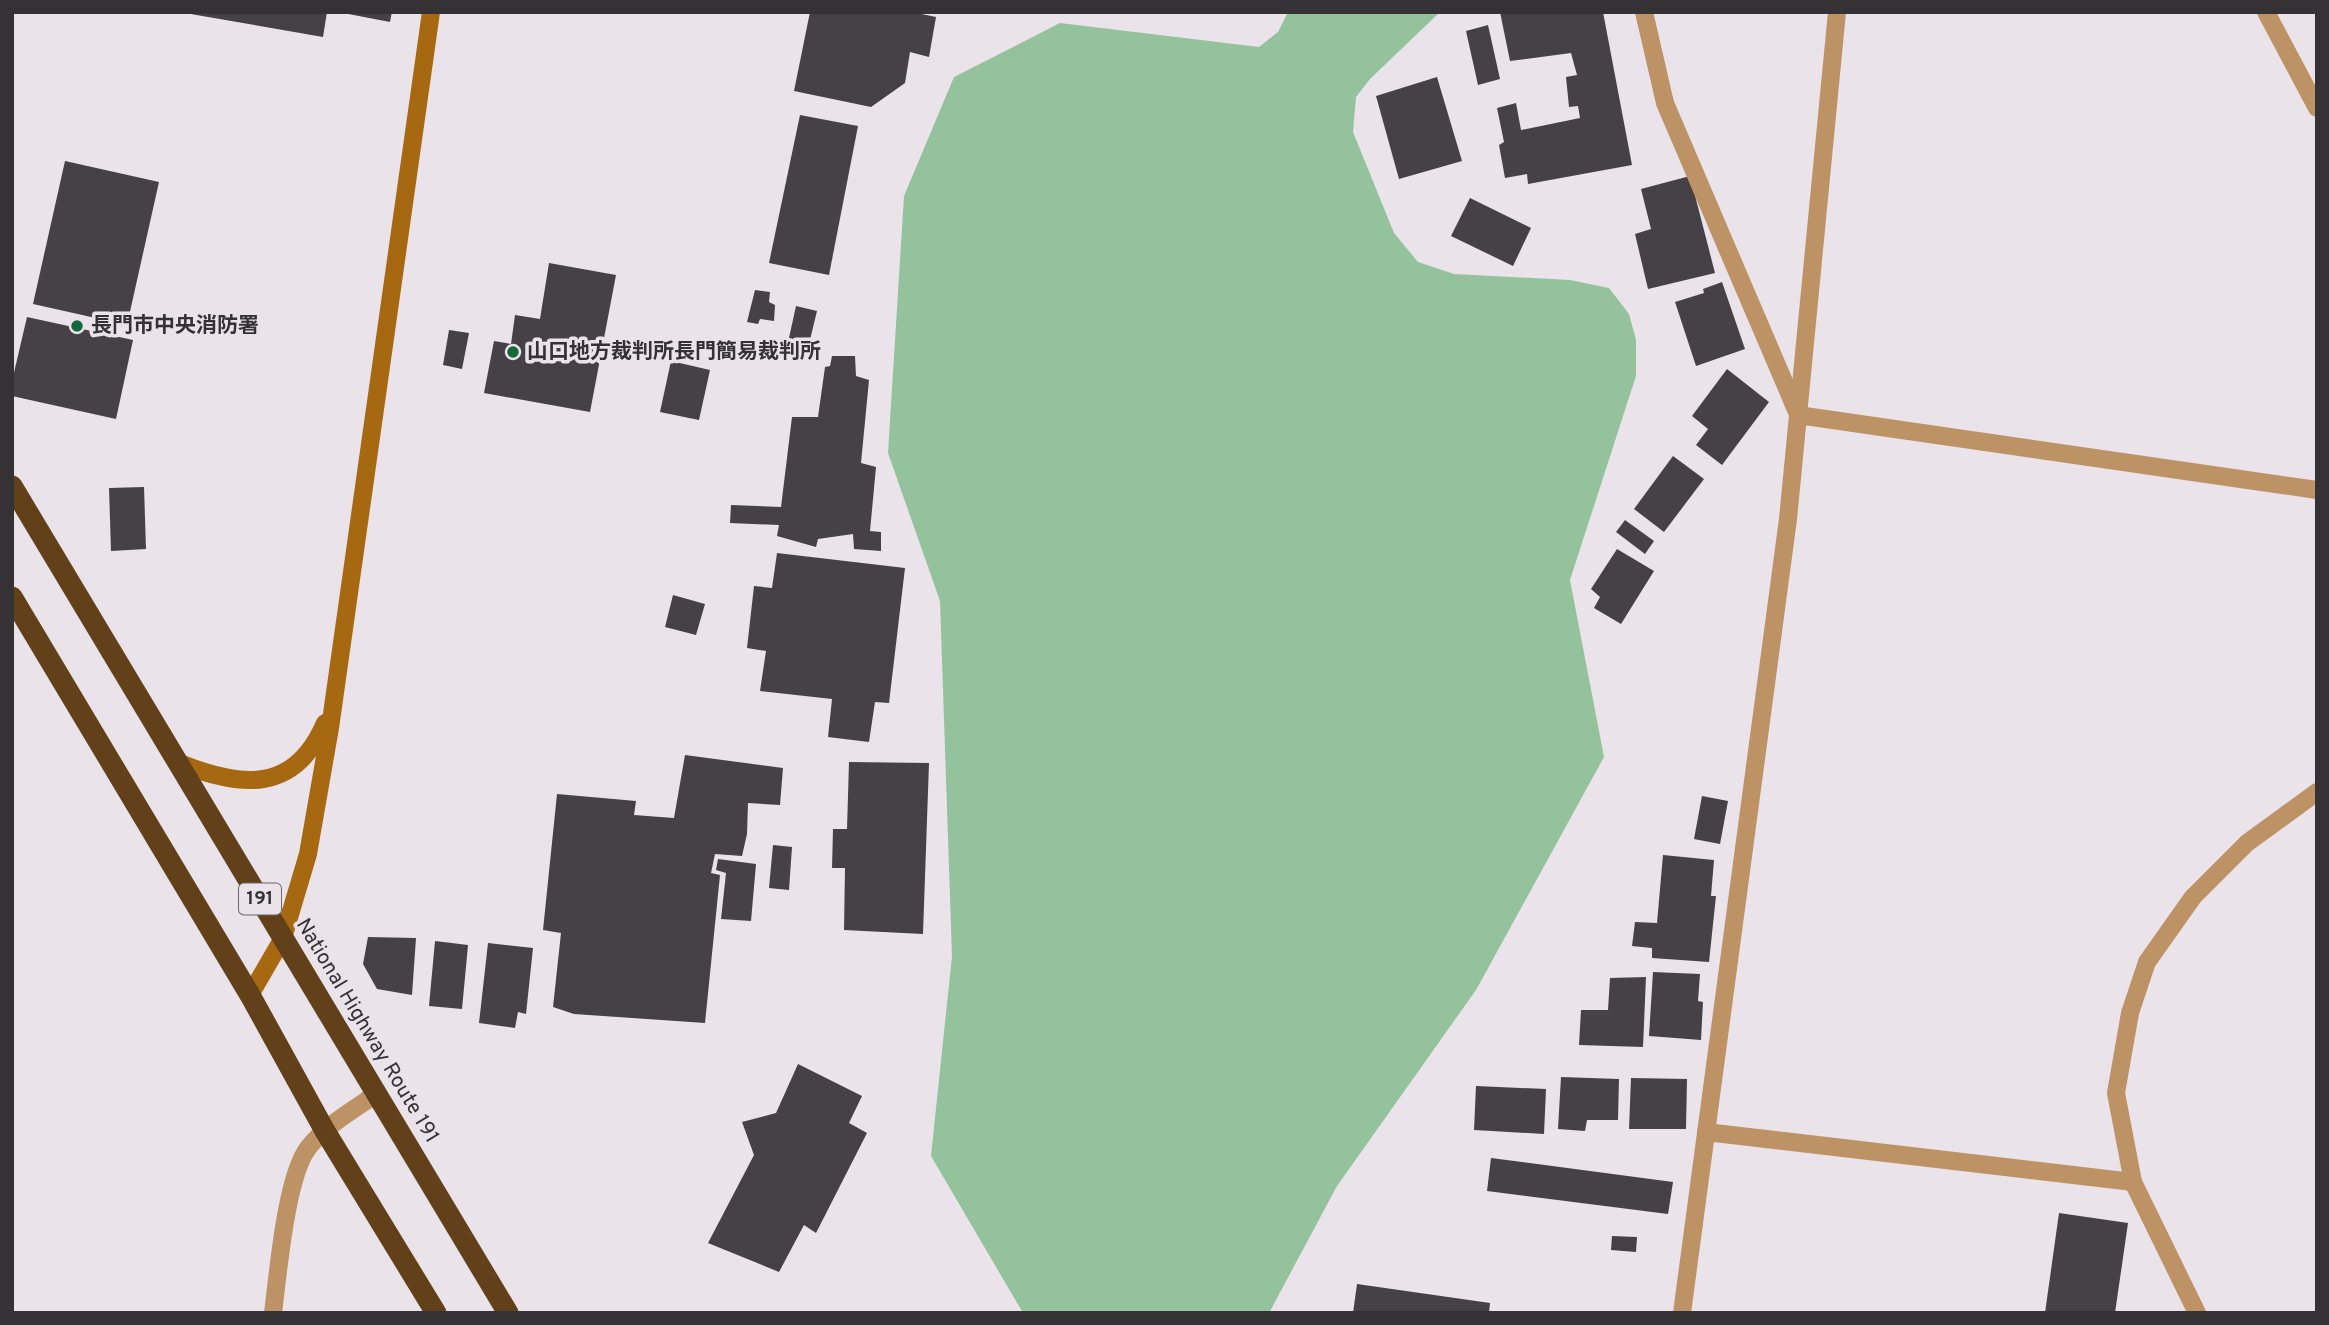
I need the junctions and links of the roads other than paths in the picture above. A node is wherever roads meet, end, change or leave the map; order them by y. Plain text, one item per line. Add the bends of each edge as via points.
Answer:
1 (431, 12) edge
2 (1644, 12) edge
3 (1837, 12) edge
4 (2266, 12) edge
5 (2317, 108) edge
6 (1798, 415) junction
7 (12, 486) edge
8 (2317, 490) edge
9 (12, 597) edge
10 (334, 701) junction
11 (179, 763) junction
12 (2317, 792) edge
13 (284, 938) junction
14 (250, 995) junction
15 (376, 1094) junction
16 (325, 1131) junction
17 (1706, 1132) junction
18 (2133, 1182) junction
19 (272, 1313) edge
20 (436, 1313) edge
21 (508, 1313) edge
22 (1682, 1313) edge
23 (2197, 1313) edge

1 - 10 street
2 - 6 street via 1665,103
3 - 6 street
4 - 5 street
6 - 8 street
6 - 17 street
7 - 11 highway, National Highway Route 191 / 191
9 - 14 highway
10 - 11 street via 310,752 291,769 266,780 236,781
10 - 13 street via 308,854
11 - 13 highway, National Highway Route 191 / 191
12 - 18 street via 2247,843 2193,897 2147,962 2130,1013 2116,1093
13 - 14 street
13 - 15 highway, National Highway Route 191 / 191
14 - 16 highway
15 - 16 street
15 - 21 highway, National Highway Route 191 / 191
16 - 19 street via 307,1150 296,1177
16 - 20 highway
17 - 18 street
17 - 22 street
18 - 23 street

